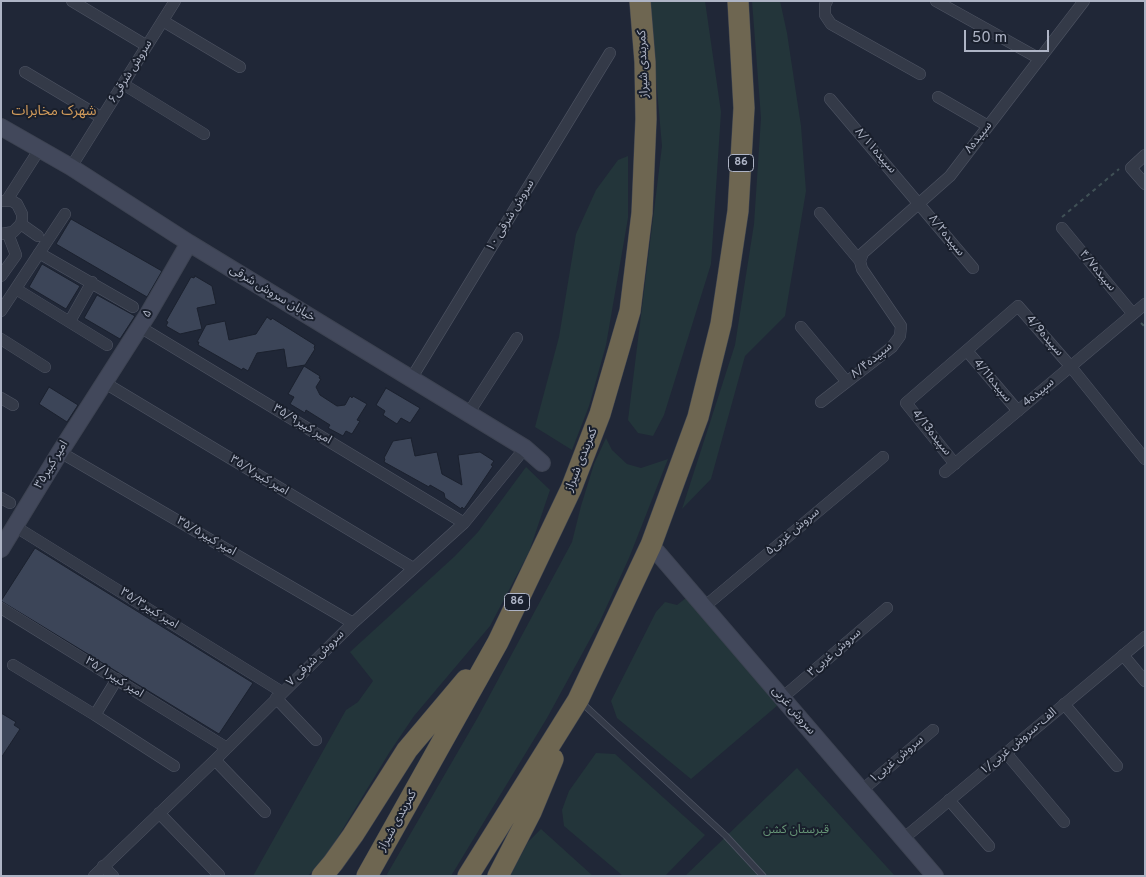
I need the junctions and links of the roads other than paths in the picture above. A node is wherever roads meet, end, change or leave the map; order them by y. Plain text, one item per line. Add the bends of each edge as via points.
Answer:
1 (72, 1) edge
2 (175, 1) edge
3 (629, 1) edge
4 (640, 1) edge
5 (827, 1) edge
6 (936, 1) edge
7 (1084, 1) edge
8 (740, 8) edge
9 (163, 21) junction
10 (642, 25) junction
11 (147, 46) junction
12 (610, 53) dead end
13 (1040, 59) junction
14 (240, 67) dead end
15 (25, 72) dead end
16 (920, 74) dead end
17 (123, 84) junction
18 (938, 97) dead end
19 (830, 99) dead end
20 (102, 118) junction
21 (988, 126) junction
22 (1, 127) edge
23 (204, 134) dead end
24 (39, 150) junction
25 (1145, 155) edge
26 (71, 168) junction
27 (1145, 184) edge
28 (4, 200) edge
29 (919, 203) junction
30 (820, 213) dead end
31 (65, 214) dead end
32 (21, 224) junction
33 (1062, 228) road end
34 (5, 234) edge
35 (38, 236) dead end
36 (189, 243) junction
37 (39, 253) junction
38 (860, 261) junction
39 (973, 268) dead end
40 (1, 276) edge
41 (92, 282) junction
42 (16, 289) junction
43 (1145, 304) edge
44 (133, 307) dead end
45 (1, 310) edge
46 (1133, 314) junction
47 (70, 321) junction
48 (140, 327) junction
49 (801, 327) dead end
50 (517, 338) dead end
51 (1, 339) edge
52 (107, 345) dead end
53 (967, 351) junction
54 (1070, 366) junction
55 (46, 367) dead end
56 (411, 379) junction
57 (105, 382) junction
58 (847, 382) junction
59 (1, 398) edge
60 (821, 402) dead end
61 (13, 405) dead end
62 (1018, 411) junction
63 (468, 414) junction
64 (524, 448) junction
65 (60, 452) junction
66 (883, 457) dead end
67 (1145, 459) edge
68 (542, 463) dead end
69 (956, 464) junction
70 (945, 472) dead end
71 (464, 523) junction
72 (16, 527) junction
73 (651, 545) junction
74 (1, 549) edge
75 (413, 568) junction
76 (704, 607) junction
77 (1, 608) edge
78 (887, 608) dead end
79 (353, 623) junction
80 (1145, 637) edge
81 (498, 642) junction
82 (1123, 655) junction
83 (12, 665) dead end
84 (117, 679) junction
85 (1145, 681) edge
86 (279, 695) junction
87 (782, 698) junction
88 (578, 700) junction
89 (1064, 704) junction
90 (95, 715) junction
91 (933, 730) dead end
92 (316, 740) dead end
93 (227, 748) junction
94 (1006, 753) junction
95 (215, 760) junction
96 (174, 766) dead end
97 (1117, 766) dead end
98 (862, 791) junction
99 (949, 800) junction
100 (265, 812) dead end
101 (159, 813) junction
102 (1064, 822) dead end
103 (903, 839) junction
104 (989, 846) dead end
105 (103, 866) junction
106 (219, 875) edge
107 (94, 876) edge
108 (113, 876) edge
109 (322, 876) edge
110 (367, 876) edge
111 (468, 876) edge
112 (498, 876) edge
113 (763, 876) edge
114 (935, 876) edge

1 - 11 street
2 - 9 street, سروش شرقی۶
3 - 10 highway
4 - 10 highway, کمربندی شیراز / 86
5 - 16 street via 825,15 831,24
6 - 13 street
7 - 13 street, سپیده۸
8 - 73 highway, 86 via 744,108 738,211 728,285 698,417
9 - 11 street, سروش شرقی۶
9 - 14 street
10 - 81 highway, کمربندی شیراز / 86 via 646,119 642,213 630,311 600,414 571,489
11 - 17 street, سروش شرقی۶
12 - 56 street, سروش شرقی ۱۰
13 - 21 street, سپیده۸
15 - 20 street
17 - 20 street, سروش شرقی۶
17 - 23 street
18 - 21 street
19 - 29 street, سپیده۸/۱۱
20 - 26 street, سروش شرقی۶
21 - 29 street, سپیده۸ via 950,176
22 - 24 street, خیابان سروش شرقی
24 - 26 street, خیابان سروش شرقی
24 - 28 street
25 - 27 street via 1130,168
26 - 36 street, خیابان سروش شرقی
28 - 32 street via 12,201 20,209
29 - 38 street, سپیده۸ via 863,253
29 - 39 street, سپیده۸/۲
30 - 38 street
31 - 37 street
32 - 34 street via 13,232
32 - 35 street
33 - 46 street, سپیده۴/۷
34 - 40 street via 16,255
36 - 48 street, ۵
36 - 56 street, خیابان سروش شرقی
37 - 41 street
37 - 42 street
38 - 58 street, سپیده۸/۴ via 862,270 902,326 892,347
41 - 44 street
41 - 47 street
42 - 45 street
42 - 47 street
43 - 46 street, 4سپیده
46 - 54 street, 4سپیده
47 - 52 street
48 - 57 street, ۵
48 - 71 street, امیر کبیر۳۵/۹
49 - 58 street
50 - 63 street
51 - 55 street
53 - 54 street, 4/9سپیده via 1018,306
53 - 62 street, 4/11سپیده
53 - 69 street, 4/13سپیده via 906,403
54 - 62 street, 4سپیده
54 - 67 street, 4/9سپیده
56 - 63 street, خیابان سروش شرقی
57 - 65 street, امیر کبیر۳۵
57 - 75 street, امیر کبیر۳۵/۷
58 - 60 street, سپیده۸/۴
59 - 61 street
62 - 69 street, 4سپیده
63 - 64 street, خیابان سروش شرقی
64 - 68 street, خیابان سروش شرقی
64 - 71 street, سروش شرقی ۷
65 - 72 street, امیر کبیر۳۵
65 - 79 street, امیر کبیر۳۵/۵
66 - 76 street, سروش غربی۵
69 - 70 street, 4سپیده
71 - 75 street, سروش شرقی ۷
72 - 74 street, امیر کبیر۳۵
72 - 86 street, امیر کبیر۳۵/۳
73 - 76 street, سروش غربی
73 - 88 highway, 86
75 - 79 street, سروش شرقی ۷
76 - 87 street, سروش غربی
77 - 84 street, امیر کبیر۳۵/۱
78 - 87 street, سروش غربی۳
79 - 86 street, سروش شرقی ۷
80 - 82 street, ۱/الف-سروش غربی
81 - 109 highway via 407,750 353,835
81 - 110 highway, کمربندی شیراز / 86
82 - 85 street
82 - 89 street, ۱/الف-سروش غربی
83 - 90 street
84 - 90 street
84 - 93 street, امیر کبیر۳۵/۱
86 - 92 street, امیر کبیر۳۵/۳
86 - 93 street, سروش شرقی ۷
87 - 98 street, سروش غربی
88 - 111 highway
88 - 112 highway, 86 via 531,812
88 - 113 lane via 726,836
89 - 94 street, ۱/الف-سروش غربی
89 - 97 street
90 - 96 street
91 - 98 street, سروش غربی۱
93 - 95 street, سروش شرقی ۷
94 - 99 street, ۱/الف-سروش غربی
94 - 102 street
95 - 100 street
95 - 101 street, سروش شرقی ۷
98 - 103 street, سروش غربی
99 - 103 street, ۱/الف-سروش غربی
99 - 104 street
101 - 105 street, سروش شرقی ۷
101 - 106 street
103 - 114 street, سروش غربی
105 - 107 street, سروش شرقی ۷
105 - 108 street

